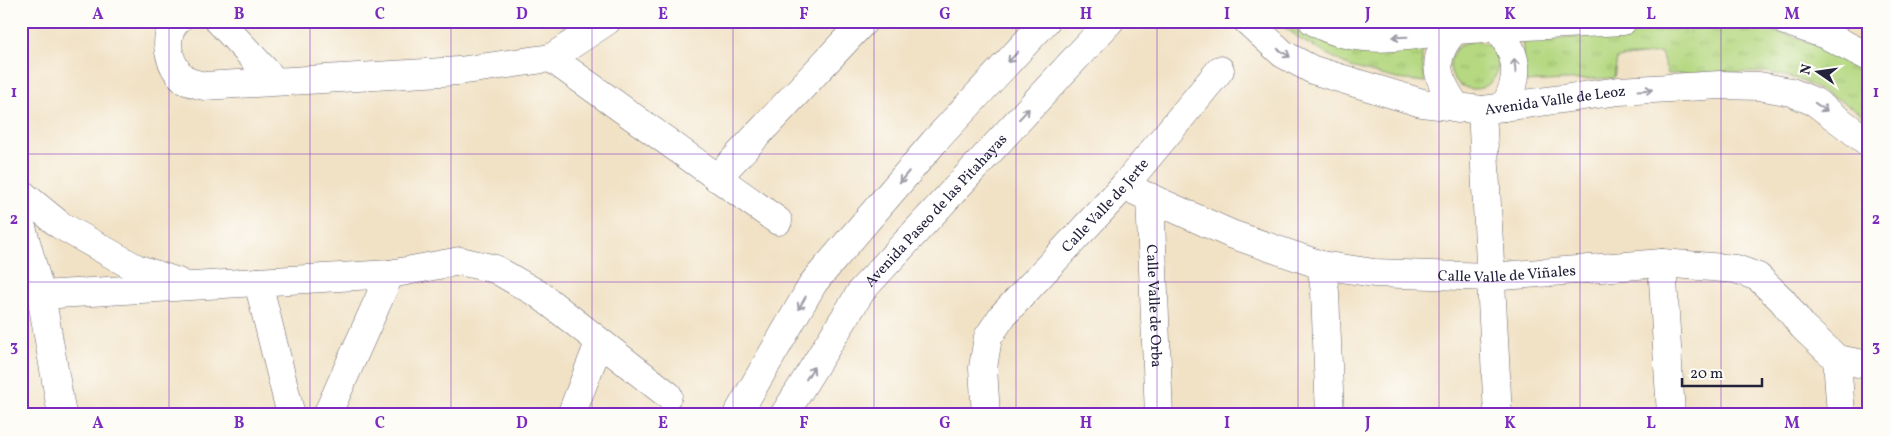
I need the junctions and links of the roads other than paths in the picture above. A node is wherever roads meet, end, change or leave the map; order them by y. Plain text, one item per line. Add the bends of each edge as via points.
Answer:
1 (177, 21) edge
2 (219, 21) edge
3 (607, 21) edge
4 (864, 21) edge
5 (1046, 21) edge
6 (1110, 21) edge
7 (1313, 21) edge
8 (1623, 21) edge
9 (1785, 21) edge
10 (1255, 24) edge
11 (1464, 27) edge
12 (1497, 28) junction
13 (1869, 56) edge
14 (551, 58) junction
15 (1220, 70) dead end
16 (274, 80) junction
17 (1481, 109) junction
18 (1869, 143) edge
19 (717, 178) junction
20 (1124, 186) junction
21 (21, 192) edge
22 (1150, 197) junction
23 (778, 221) dead end
24 (21, 224) edge
25 (1662, 263) junction
26 (1321, 265) junction
27 (390, 274) junction
28 (1490, 277) junction
29 (258, 282) junction
30 (191, 286) junction
31 (41, 295) junction
32 (599, 343) junction
33 (1838, 359) junction
34 (1869, 365) edge
35 (668, 395) dead end
36 (62, 415) edge
37 (291, 415) edge
38 (327, 415) edge
39 (571, 415) edge
40 (737, 415) edge
41 (784, 415) edge
42 (986, 415) edge
43 (1159, 415) edge
44 (1330, 415) edge
45 (1498, 415) edge
46 (1671, 415) edge
47 (1841, 415) edge

1 - 16 street via 167,45 175,69 187,81 204,86
2 - 16 street
3 - 14 street
4 - 19 street
5 -> 40 street via 934,142 814,282
41 -> 6 street, Avenida Paseo de las Pitahayas via 862,290
11 -> 7 street via 1416,36 1378,38 1348,34
8 - 12 street
9 - 13 street via 1826,35
10 -> 17 street, Avenida Valle de Leoz via 1283,54 1313,70 1422,103
11 - 12 street
11 - 17 street via 1444,42 1438,59 1438,75 1445,90
17 -> 12 street via 1512,92 1515,66 1508,41
14 - 16 street via 459,71
14 - 19 street
15 - 20 street, Calle Valle de Jerte
17 -> 18 street, Avenida Valle de Leoz via 1619,91 1759,86 1791,92 1815,102
17 - 28 street
19 - 23 street
20 - 22 street, Calle Valle de Viñales
20 - 42 street, Calle Valle de Jerte via 1003,315 988,337 983,368
21 - 30 street via 60,225 136,268
22 - 26 street, Calle Valle de Viñales via 1231,234
22 - 43 street, Calle Valle de Orba
24 - 31 street
25 - 28 street, Calle Valle de Viñales
25 - 33 street, Calle Valle de Viñales via 1736,269 1758,276
25 - 46 street
26 - 28 street, Calle Valle de Viñales via 1374,273
26 - 44 street
27 - 29 street
27 - 32 street via 460,261 495,269 540,295
27 - 38 street
28 - 45 street
29 - 30 street
29 - 37 street
30 - 31 street
31 - 36 street
32 - 35 street
32 - 39 street
33 - 34 street
33 - 47 street

